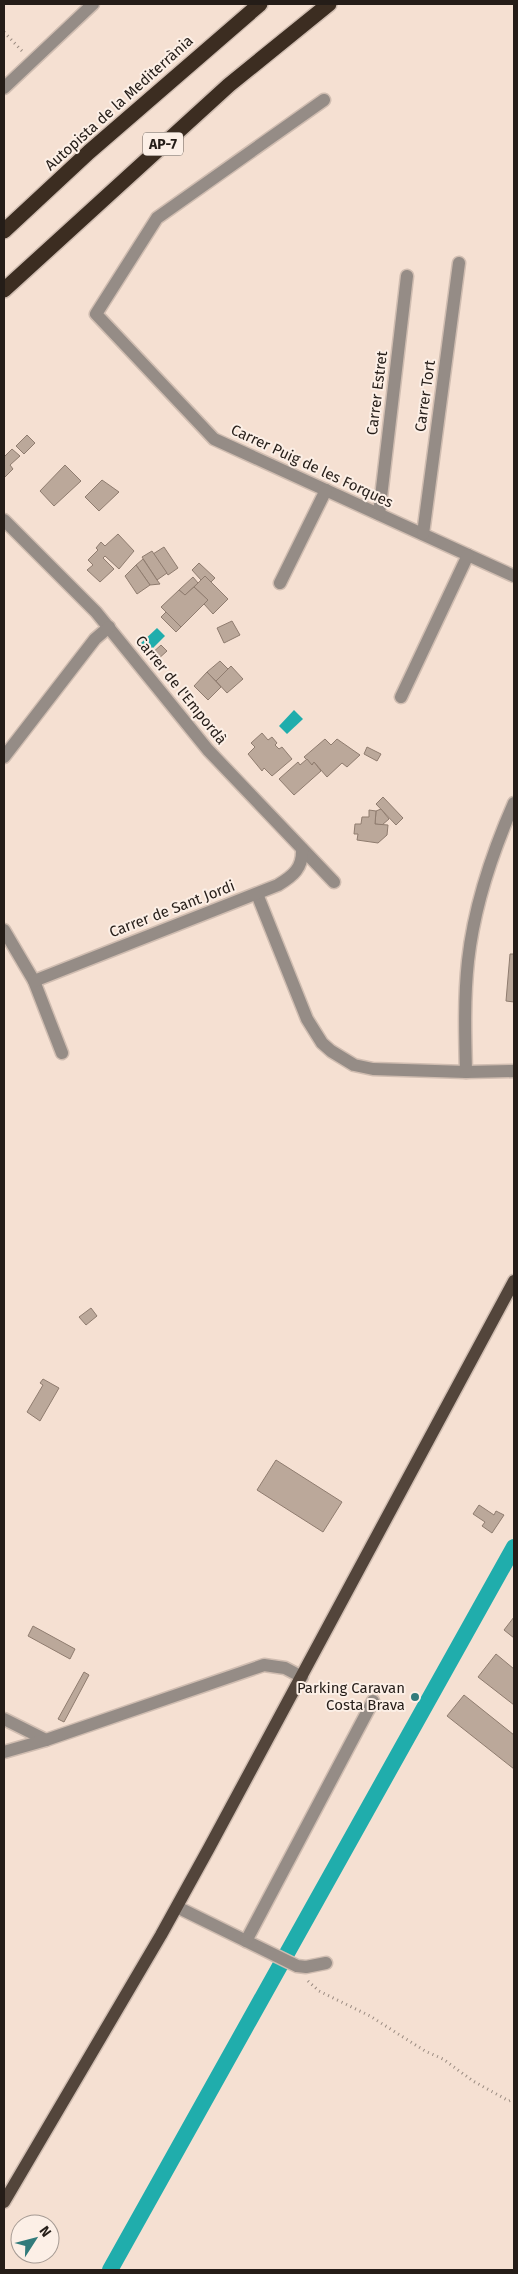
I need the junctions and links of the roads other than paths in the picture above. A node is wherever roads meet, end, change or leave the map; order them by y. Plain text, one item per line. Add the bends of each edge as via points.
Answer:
1 (93, 4) edge
2 (260, 4) edge
3 (329, 4) edge
4 (4, 88) edge
5 (324, 100) dead end
6 (4, 232) edge
7 (459, 263) dead end
8 (407, 276) dead end
9 (4, 290) edge
10 (326, 490) junction
11 (379, 514) junction
12 (4, 520) edge
13 (423, 534) junction
14 (468, 555) junction
15 (514, 576) edge
16 (280, 583) dead end
17 (109, 627) junction
18 (401, 697) dead end
19 (4, 757) edge
20 (514, 803) edge
21 (302, 849) junction
22 (334, 882) dead end
23 (257, 894) junction
24 (4, 930) edge
25 (34, 981) junction
26 (62, 1053) dead end
27 (514, 1071) edge
28 (466, 1072) junction
29 (514, 1281) edge
30 (302, 1677) junction
31 (372, 1701) dead end
32 (4, 1719) edge
33 (46, 1740) junction
34 (4, 1752) edge
35 (177, 1907) junction
36 (246, 1941) junction
37 (326, 1963) dead end
38 (4, 2202) edge

1 - 4 street
2 - 6 highway, Autopista de la Mediterrània / AP-7 via 104,139
3 - 9 highway, AP-7 via 229,85
5 - 10 street, Carrer Puig de les Forques via 157,218 96,314 214,439
7 - 13 street, Carrer Tort
8 - 11 street, Carrer Estret
10 - 11 street, Carrer Puig de les Forques
10 - 16 street
11 - 13 street, Carrer Puig de les Forques
12 - 17 street, Carrer de l'Empordà
13 - 14 street, Carrer Puig de les Forques
14 - 15 street, Carrer Puig de les Forques
14 - 18 street
17 - 19 street via 95,639
17 - 21 street, Carrer de l'Empordà via 208,750
20 - 28 street via 492,857 474,928 466,993
21 - 22 street, Carrer de l'Empordà
21 - 23 street, Carrer de Sant Jordi via 300,866 292,876
23 - 25 street, Carrer de Sant Jordi
23 - 28 street via 306,1019 331,1051 354,1065 373,1069
24 - 25 street
25 - 26 street
27 - 28 street
29 - 30 main road
30 - 33 street via 285,1668 264,1665
30 - 35 main road
31 - 36 street
32 - 33 street
33 - 34 street
35 - 36 street
35 - 38 main road
36 - 37 street via 293,1965

